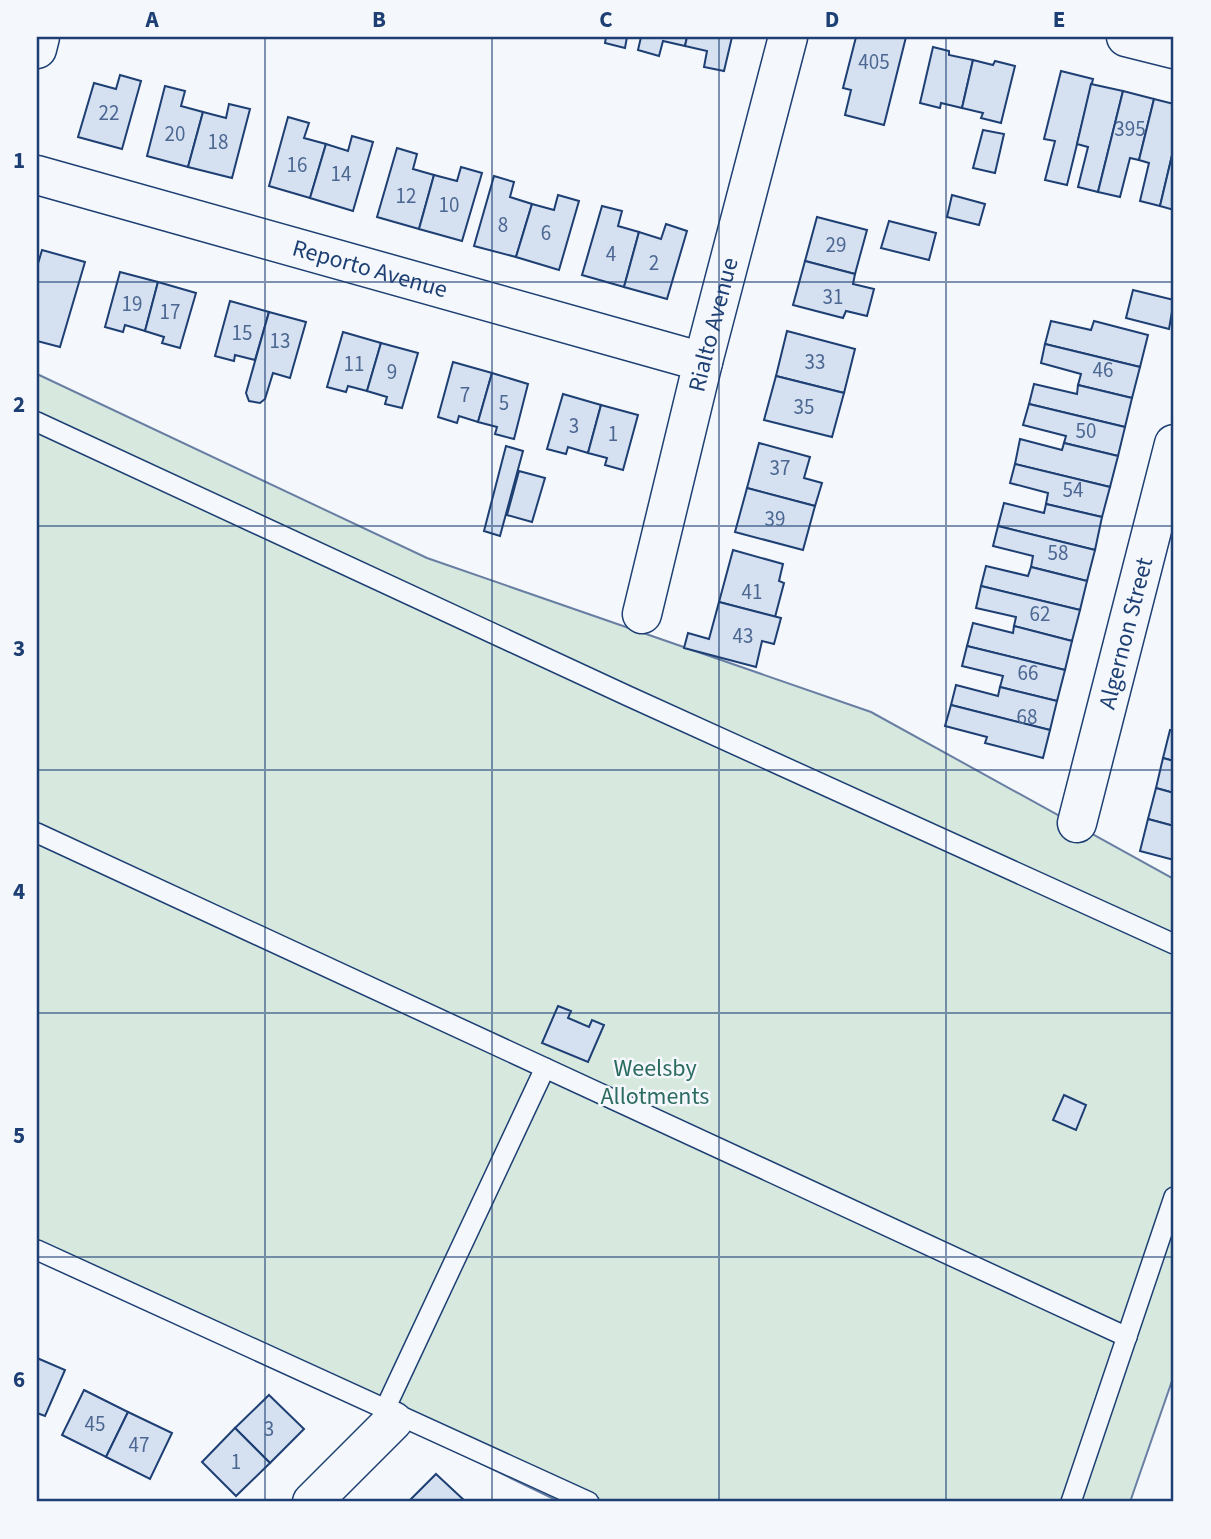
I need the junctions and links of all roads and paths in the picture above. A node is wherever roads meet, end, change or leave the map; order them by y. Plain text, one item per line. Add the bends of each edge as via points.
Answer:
1 (40, 37) edge
2 (788, 37) edge
3 (1126, 37) edge
4 (1174, 49) edge
5 (37, 50) edge
6 (37, 175) edge
7 (703, 362) junction
8 (37, 422) edge
9 (1174, 444) edge
10 (642, 614) dead end
11 (1077, 822) dead end
12 (37, 833) edge
13 (1174, 944) edge
14 (545, 1068) junction
15 (1174, 1197) edge
16 (37, 1250) edge
17 (1127, 1337) junction
18 (389, 1415) junction
19 (312, 1502) edge
20 (589, 1502) edge
21 (1071, 1502) edge

1 - 5 street
2 - 7 street, Rialto Avenue
3 - 4 street
6 - 7 street, Reporto Avenue
7 - 10 street, Rialto Avenue
8 - 13 lane
9 - 11 street, Algernon Street
12 - 14 lane
14 - 17 lane
14 - 18 lane
15 - 17 lane
16 - 18 lane
17 - 21 lane
18 - 19 street
18 - 20 lane

